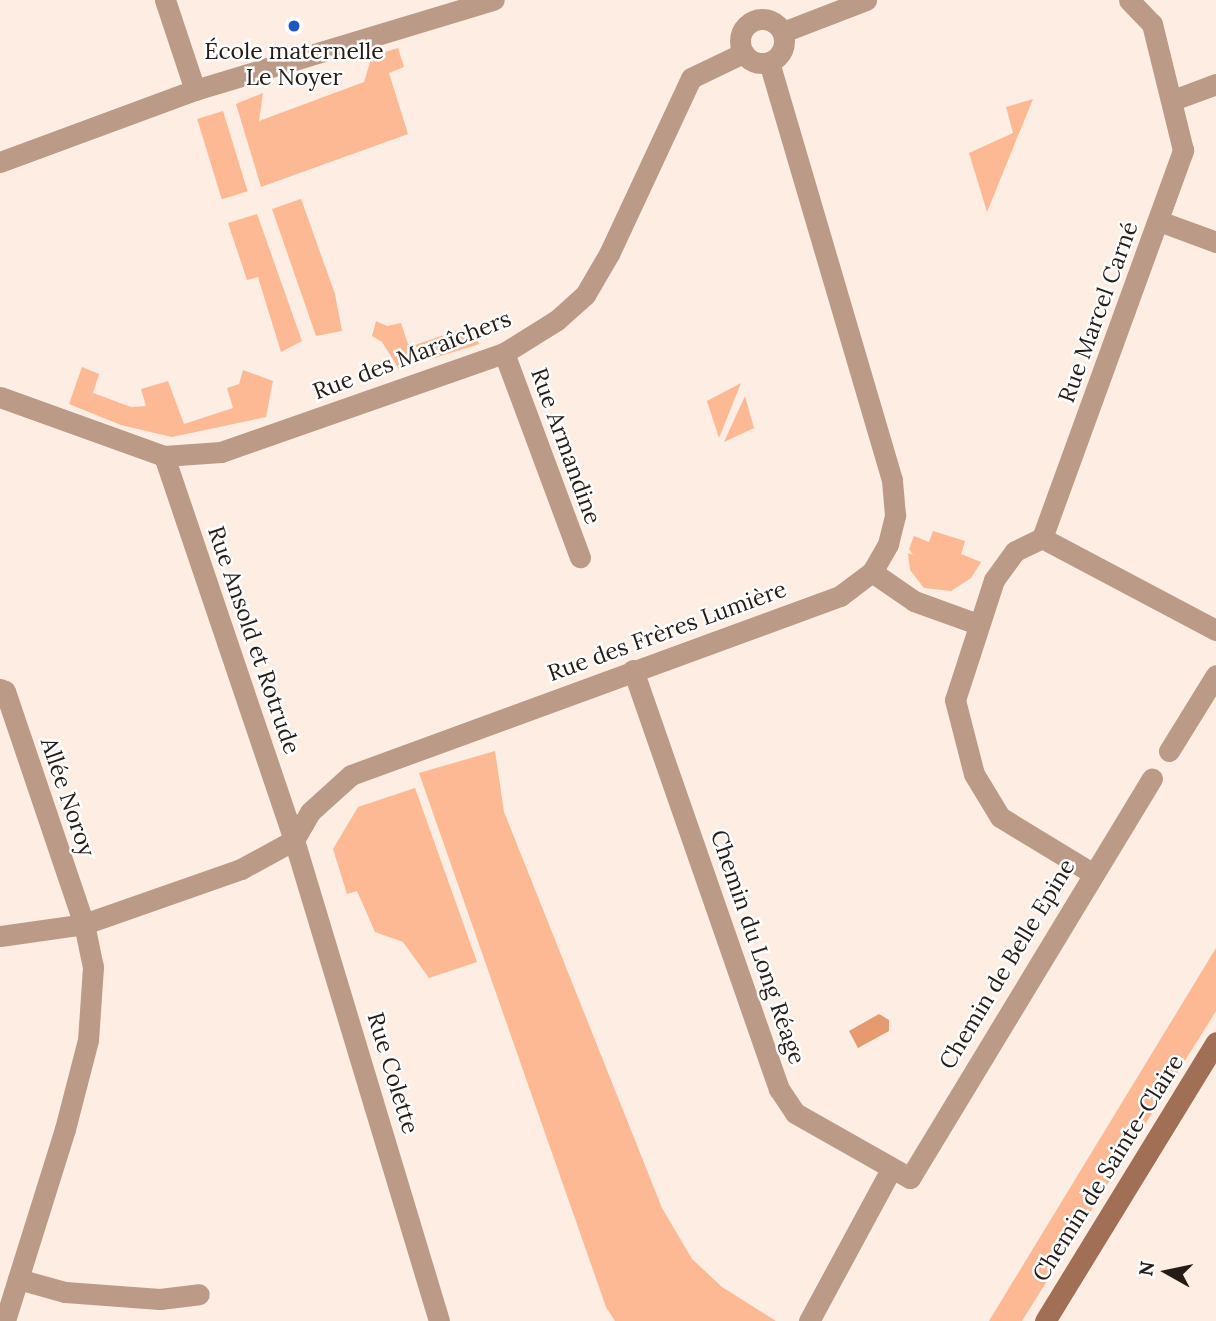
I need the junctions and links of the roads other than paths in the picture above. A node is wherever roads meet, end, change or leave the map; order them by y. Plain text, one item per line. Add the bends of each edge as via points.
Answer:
1 (165, 0) edge
2 (494, 0) edge
3 (866, 0) edge
4 (1129, 0) edge
5 (753, 10) edge
6 (783, 32) junction
7 (743, 53) junction
8 (769, 63) junction
9 (1216, 84) edge
10 (200, 89) junction
11 (1173, 100) junction
12 (0, 162) edge
13 (1159, 221) junction
14 (1216, 242) edge
15 (504, 353) junction
16 (0, 397) edge
17 (164, 456) junction
18 (1042, 538) junction
19 (580, 557) dead end
20 (872, 572) junction
21 (978, 624) junction
22 (1216, 630) edge
23 (634, 670) junction
24 (1216, 675) edge
25 (0, 689) edge
26 (1169, 751) dead end
27 (1152, 779) dead end
28 (294, 840) junction
29 (1092, 873) junction
30 (84, 924) junction
31 (0, 936) edge
32 (1216, 1042) edge
33 (900, 1174) junction
34 (18, 1279) junction
35 (199, 1294) dead end
36 (5, 1321) edge
37 (439, 1321) edge
38 (809, 1321) edge
39 (1045, 1321) edge

1 - 10 street
2 - 10 street
3 - 6 street
4 - 11 street, Rue Marcel Carné via 1152,24
5 - 6 street
5 - 7 street via 741,33
6 - 8 street via 781,54
7 - 8 street via 754,62
7 - 15 street, Rue des Maraîchers via 691,78 609,254 585,295 558,320
8 - 20 street, Rue des Frères Lumière via 891,480 895,515 888,544
9 - 11 street
10 - 12 street
11 - 13 street, Rue Marcel Carné via 1183,150
13 - 14 street
13 - 18 street, Rue Marcel Carné
15 - 17 street, Rue des Maraîchers via 221,452
15 - 19 street, Rue Armandine
16 - 17 street, Rue des Maraîchers
17 - 28 street, Rue Ansold et Rotrude
18 - 21 street via 1015,551 994,580
18 - 22 street
20 - 21 street via 914,601
20 - 23 street, Rue des Frères Lumière via 840,596
21 - 29 street via 955,700 974,774 1000,817
23 - 28 street, Rue des Frères Lumière via 351,775 310,812
23 - 33 street, Chemin du Long Réage via 779,1089 795,1113
24 - 26 street
25 - 30 street, Allée Noroy via 5,691
27 - 29 street, Chemin de Belle Epine
28 - 30 street via 241,869
28 - 37 street, Rue Colette
29 - 33 street, Chemin de Belle Epine
30 - 31 street
30 - 34 street, Allée Noroy via 93,967 88,1040
32 - 39 main road, Chemin de Sainte-Claire
33 - 38 street, Chemin de Belle Epine
34 - 35 street via 65,1292 160,1299
34 - 36 street, Allée Noroy

